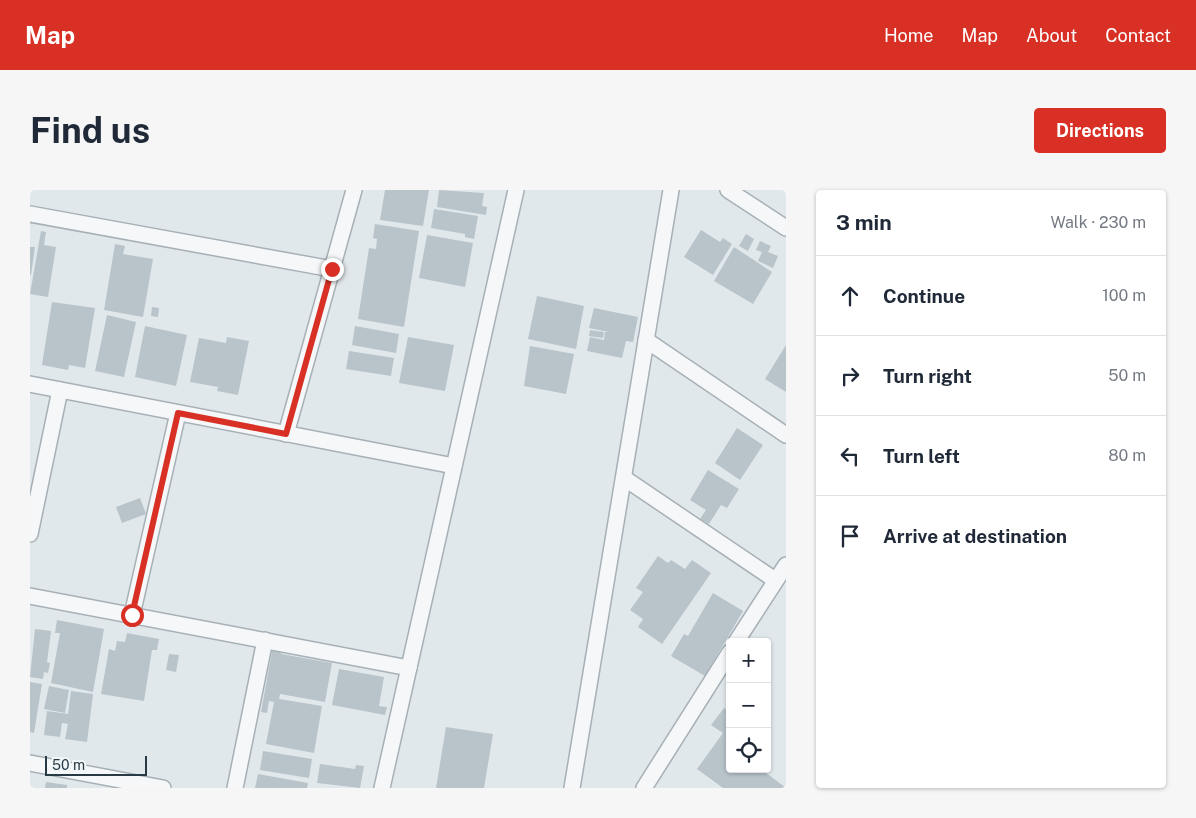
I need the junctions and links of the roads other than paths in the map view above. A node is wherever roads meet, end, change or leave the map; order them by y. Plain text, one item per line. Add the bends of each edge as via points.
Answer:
1 (354, 190) edge
2 (516, 190) edge
3 (671, 190) edge
4 (728, 190) edge
5 (30, 214) edge
6 (786, 228) edge
7 (332, 269) junction
8 (646, 340) junction
9 (30, 384) edge
10 (60, 390) junction
11 (178, 413) junction
12 (286, 434) junction
13 (786, 435) edge
14 (454, 466) junction
15 (624, 478) junction
16 (30, 534) edge
17 (786, 565) edge
18 (775, 580) junction
19 (30, 596) edge
20 (132, 615) junction
21 (739, 638) edge
22 (265, 640) junction
23 (726, 658) edge
24 (409, 668) junction
25 (30, 763) edge
26 (163, 788) edge
27 (235, 788) edge
28 (382, 788) edge
29 (572, 788) edge
30 (644, 788) edge

1 - 7 street
2 - 14 street
3 - 8 street
4 - 6 street
5 - 7 street
7 - 12 street
8 - 13 street
8 - 15 street
9 - 10 street
10 - 11 street
10 - 16 street
11 - 12 street
11 - 20 street
12 - 14 street
14 - 24 street
15 - 18 street
15 - 29 street
17 - 18 street
18 - 21 street
19 - 20 street
20 - 22 street
22 - 24 street
22 - 27 street
23 - 30 street
24 - 28 street
25 - 26 street

